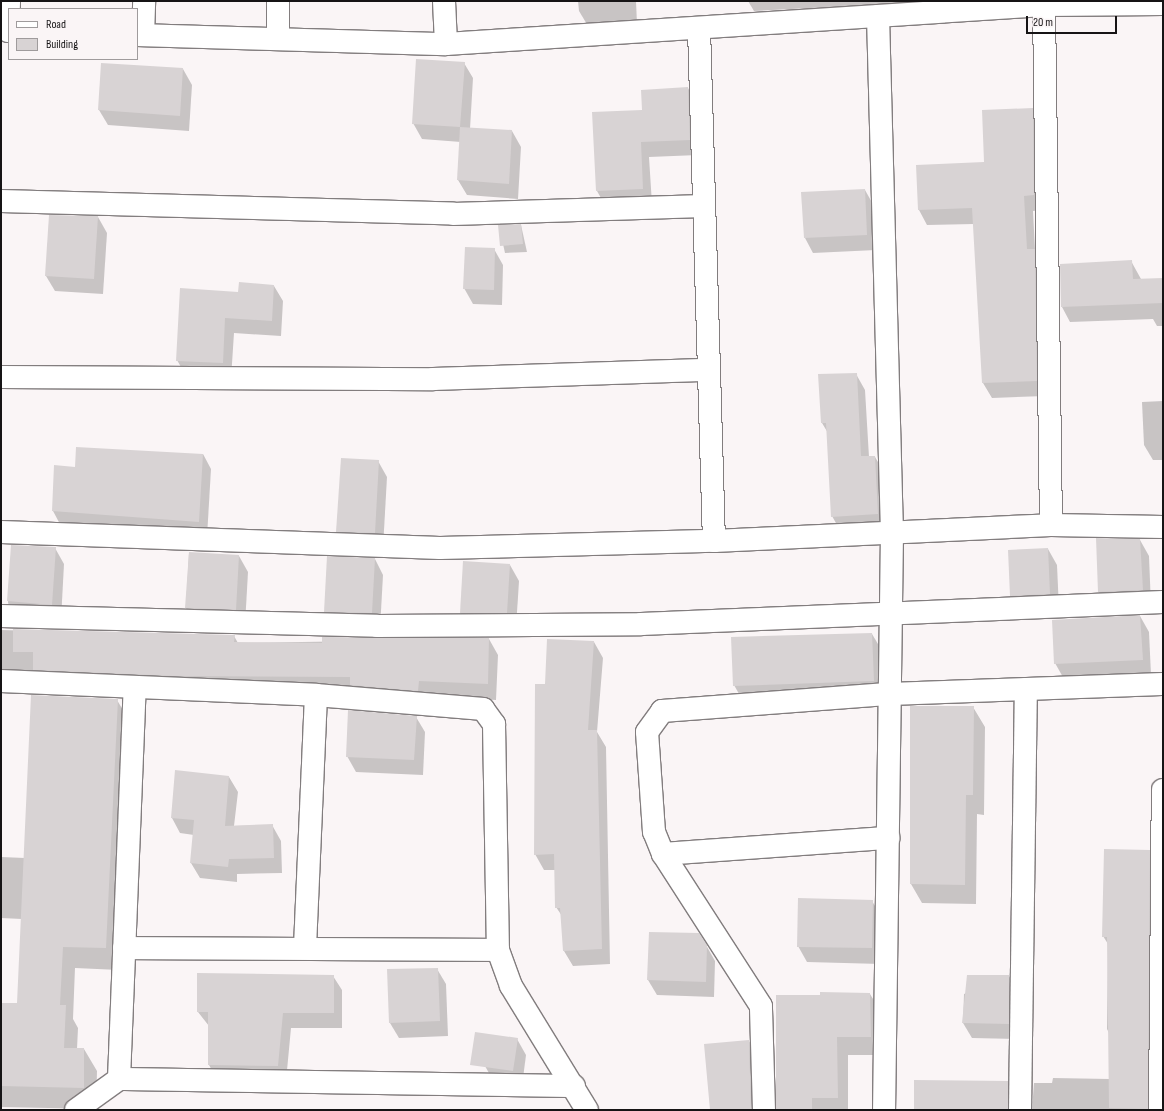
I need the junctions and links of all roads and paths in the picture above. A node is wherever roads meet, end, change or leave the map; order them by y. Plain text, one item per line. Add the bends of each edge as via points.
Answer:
1 (144, 1) edge
2 (278, 1) edge
3 (444, 1) edge
4 (1163, 4) edge
5 (1044, 5) junction
6 (8, 11) edge
7 (878, 16) junction
8 (699, 28) junction
9 (6, 31) edge
10 (140, 35) edge
11 (278, 39) junction
12 (446, 44) junction
13 (1, 201) edge
14 (704, 206) junction
15 (709, 370) junction
16 (1, 377) edge
17 (1051, 525) junction
18 (1163, 526) edge
19 (1, 532) edge
20 (892, 533) junction
21 (714, 541) junction
22 (1163, 602) edge
23 (890, 614) junction
24 (1, 616) edge
25 (1, 681) edge
26 (1163, 684) edge
27 (136, 689) junction
28 (1026, 689) junction
29 (890, 694) junction
30 (316, 695) junction
31 (1163, 790) edge
32 (888, 838) junction
33 (663, 854) junction
34 (305, 947) junction
35 (124, 948) junction
36 (498, 950) junction
37 (119, 1079) junction
38 (574, 1086) junction
39 (76, 1110) edge
40 (587, 1110) edge
41 (764, 1110) edge
42 (884, 1110) edge
43 (1020, 1110) edge
44 (1160, 1110) edge

1 - 10 street
2 - 11 street
3 - 12 street
4 - 5 street
5 - 7 street
5 - 17 street
6 - 9 street
7 - 8 street
7 - 20 street
8 - 12 street
8 - 14 street
10 - 11 street
11 - 12 street
13 - 14 street via 453,214
14 - 15 street
15 - 16 street via 433,379
15 - 21 street
17 - 18 street
17 - 20 street
19 - 21 street via 440,548
20 - 21 street
20 - 23 street
22 - 23 street
23 - 24 street via 642,624 385,626
23 - 29 street
25 - 27 street
26 - 28 street
27 - 30 street
27 - 35 street
28 - 29 street
28 - 43 street
29 - 32 street
29 - 33 street via 662,711 647,732 654,832
30 - 34 street
30 - 36 street via 483,709 494,724
31 - 44 street
32 - 33 street
32 - 42 street
33 - 41 street via 761,1006
34 - 35 street
34 - 36 street
35 - 37 street
36 - 38 street via 511,986
37 - 38 street
37 - 39 street
38 - 40 street

